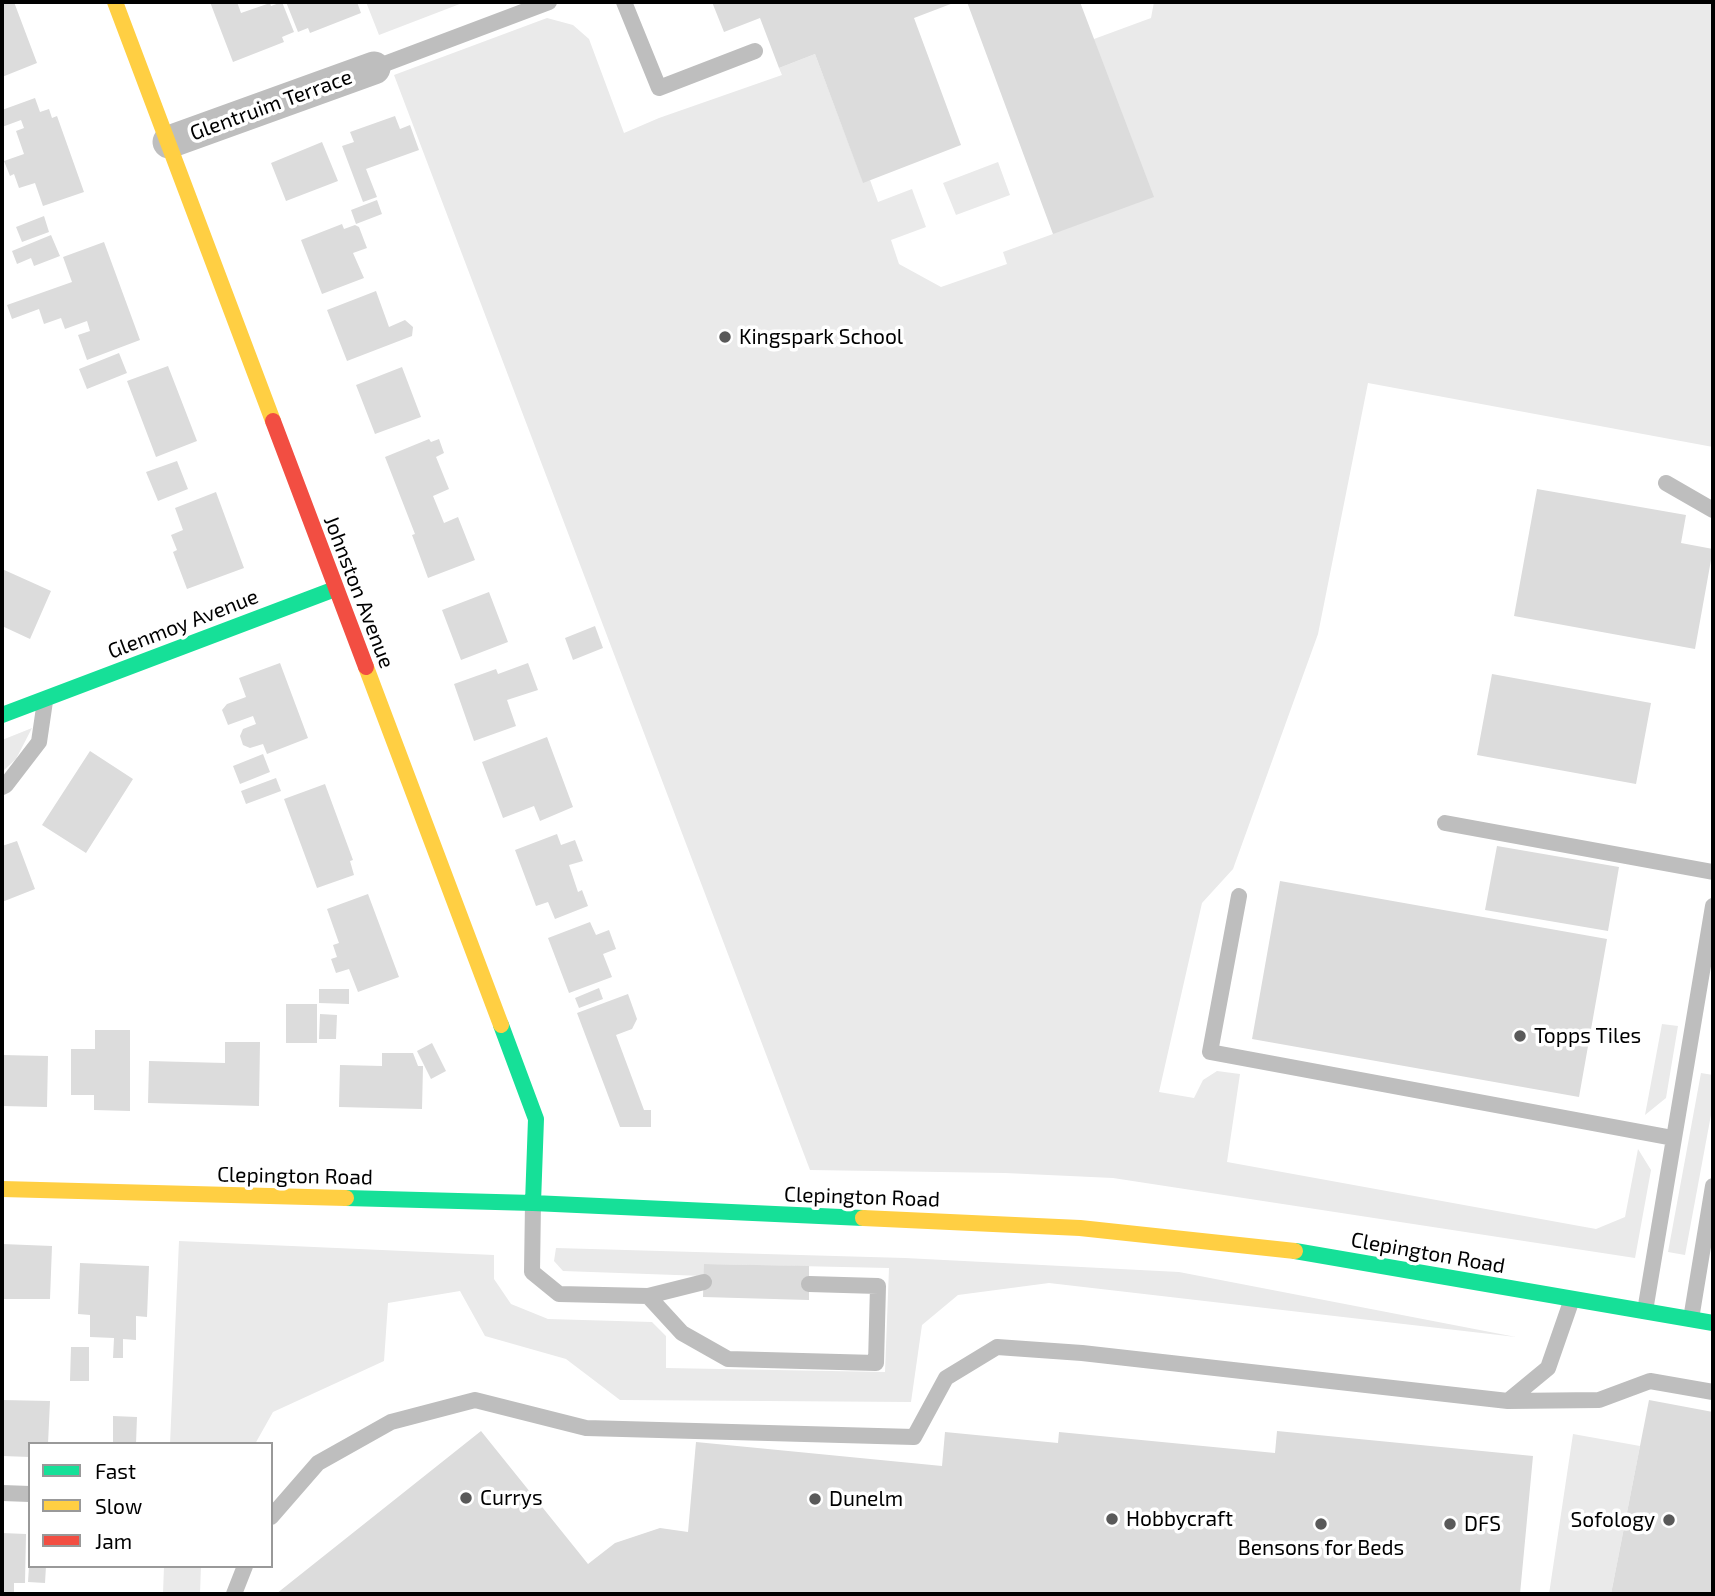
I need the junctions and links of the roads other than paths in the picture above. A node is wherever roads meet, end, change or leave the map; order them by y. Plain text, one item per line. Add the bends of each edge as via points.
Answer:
1 (116, 2) edge
2 (549, 2) edge
3 (624, 2) edge
4 (755, 51) dead end
5 (373, 68) joint
6 (169, 142) junction
7 (1666, 483) dead end
8 (1713, 510) edge
9 (335, 589) junction
10 (45, 698) junction
11 (2, 715) edge
12 (2, 787) edge
13 (1445, 823) dead end
14 (1713, 873) edge
15 (1239, 896) dead end
16 (1713, 906) edge
17 (1673, 1138) junction
18 (1713, 1186) edge
19 (2, 1189) edge
20 (533, 1203) junction
21 (704, 1282) dead end
22 (809, 1284) dead end
23 (648, 1296) junction
24 (1572, 1299) junction
25 (1645, 1311) junction
26 (1691, 1319) junction
27 (1713, 1324) edge
28 (1713, 1392) edge
29 (1508, 1401) junction
30 (2, 1493) edge
31 (28, 1494) edge
32 (273, 1515) edge
33 (244, 1568) edge
34 (234, 1594) edge

1 - 6 main road, Johnston Avenue
2 - 5 lane
3 - 4 lane via 659,88
5 - 6 street, Glentruim Terrace
6 - 9 main road, Johnston Avenue
7 - 8 lane
9 - 10 main road, Glenmoy Avenue
9 - 20 main road, Johnston Avenue via 536,1119
10 - 11 main road, Glenmoy Avenue
10 - 12 lane via 39,742
13 - 14 lane
15 - 17 lane via 1210,1052
16 - 17 lane
17 - 25 lane
18 - 26 lane
19 - 20 main road, Clepington Road
20 - 23 lane via 532,1272 541,1280 559,1294
20 - 24 main road, Clepington Road via 1080,1228 1291,1250
21 - 23 lane
22 - 23 lane via 878,1286 876,1363 728,1359 682,1333
24 - 25 main road, Clepington Road
24 - 29 lane via 1548,1368
25 - 26 main road, Clepington Road
26 - 27 main road, Clepington Road
28 - 29 lane via 1650,1381 1599,1400
29 - 32 lane via 1082,1353 997,1348 946,1378 914,1437 586,1428 475,1400 391,1422 318,1463
30 - 31 lane
33 - 34 lane

